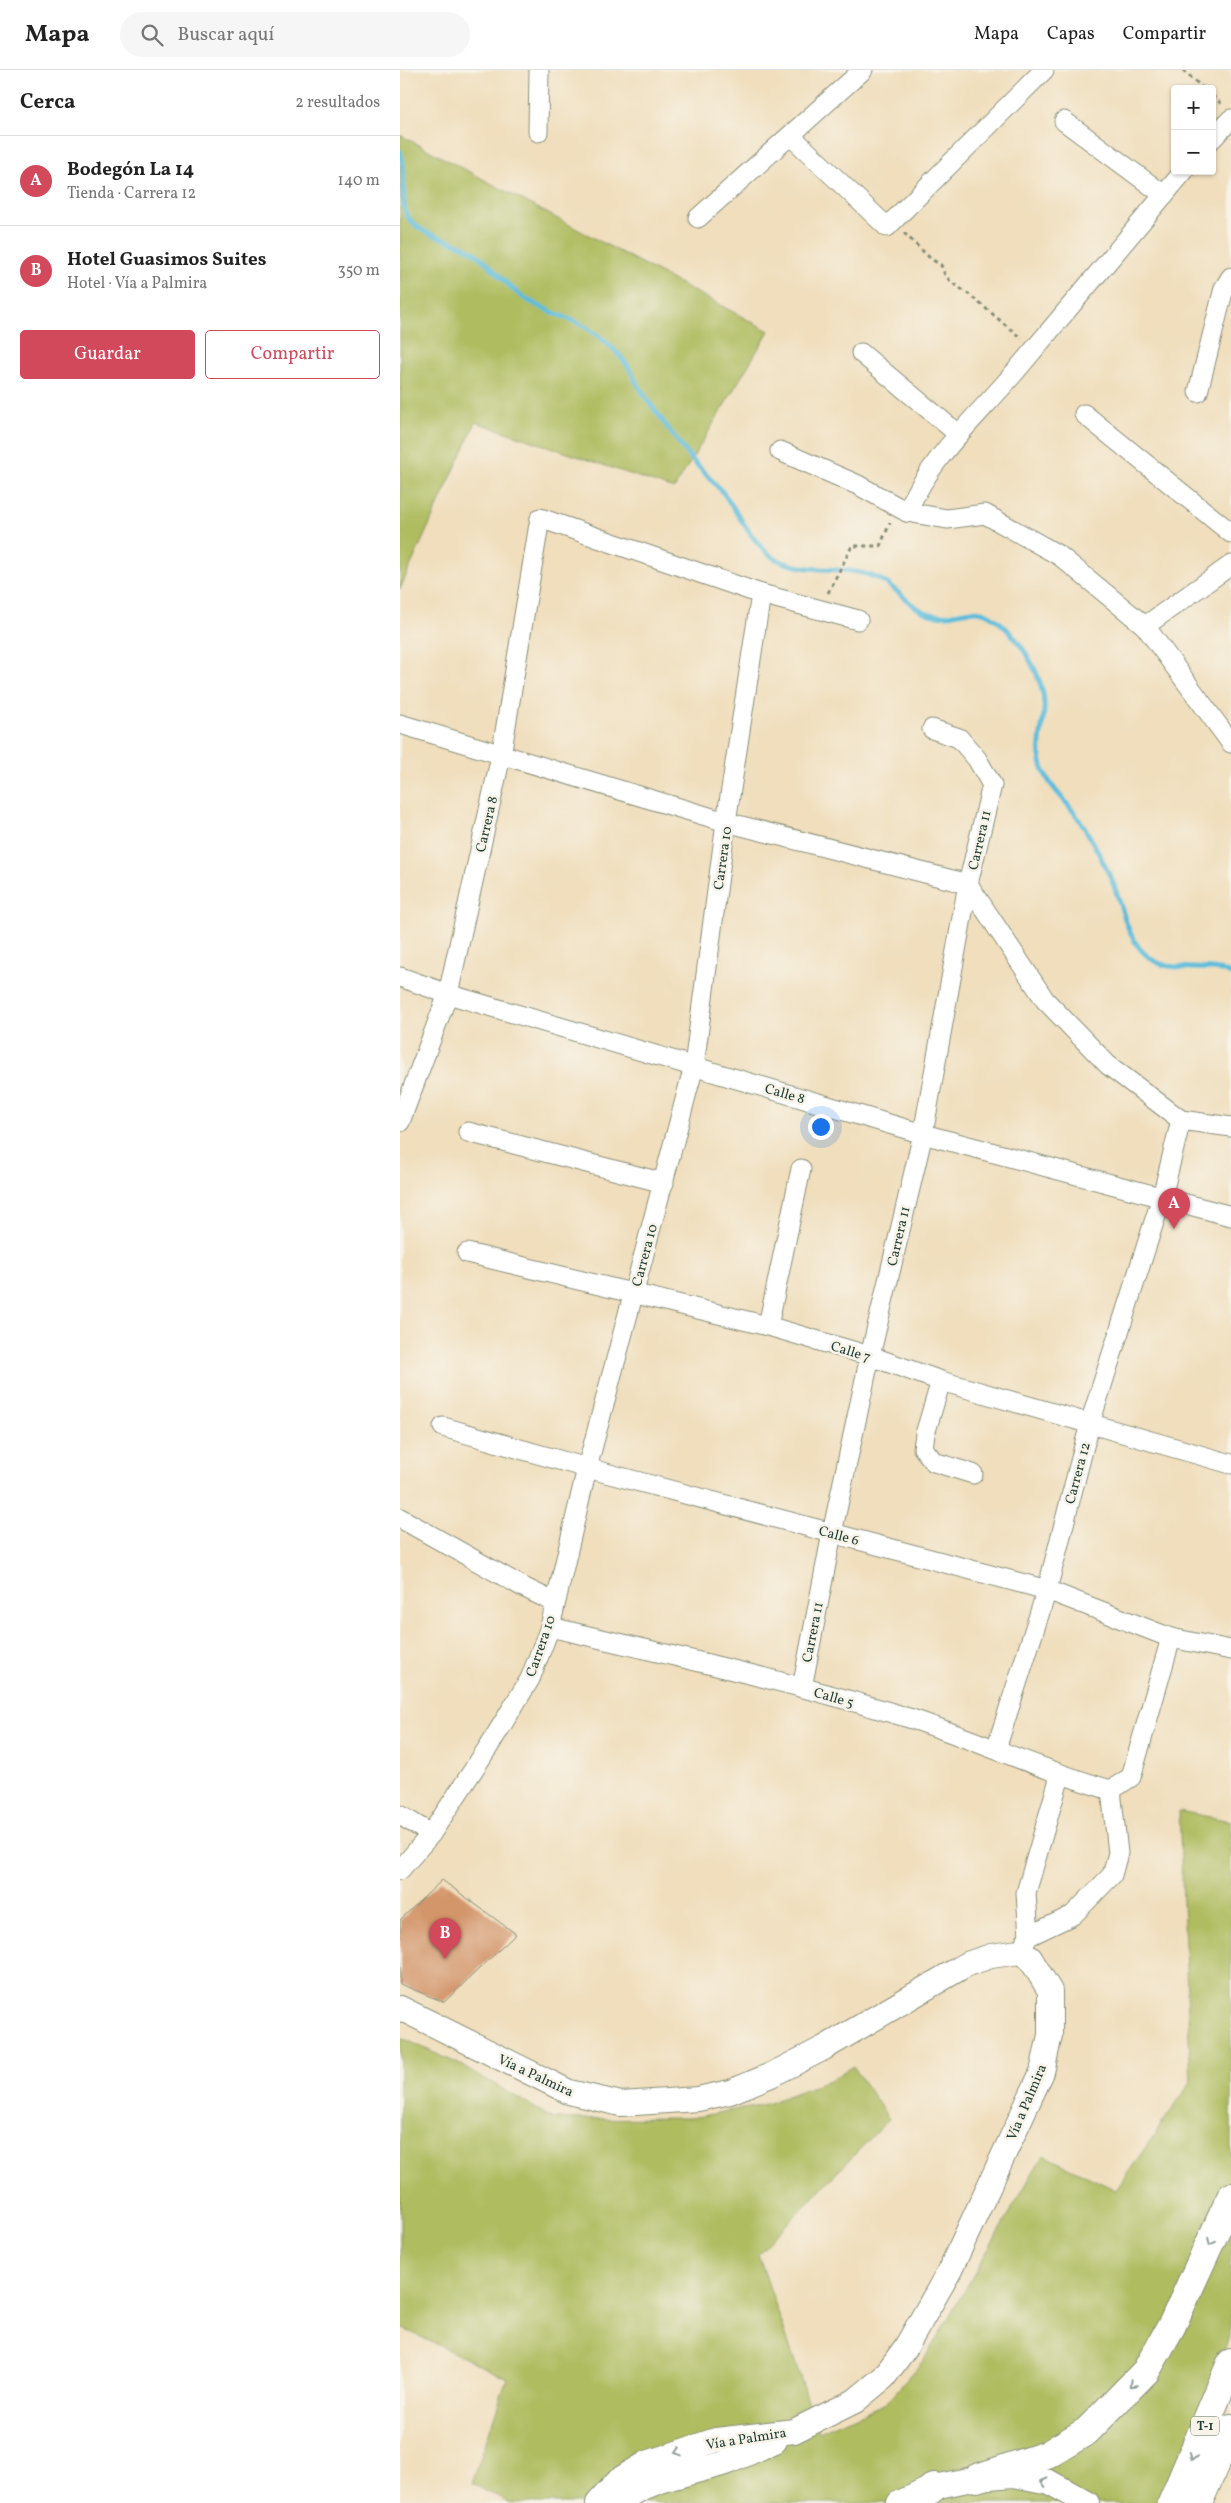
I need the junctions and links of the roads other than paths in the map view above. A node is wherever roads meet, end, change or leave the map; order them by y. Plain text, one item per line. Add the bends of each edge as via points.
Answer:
1 (539, 70) edge
2 (863, 70) edge
3 (1044, 70) edge
4 (1231, 119) edge
5 (1064, 121) dead end
6 (538, 132) dead end
7 (1216, 135) edge
8 (791, 136) junction
9 (1181, 175) edge
10 (1164, 195) junction
11 (698, 218) dead end
12 (1231, 277) edge
13 (860, 353) dead end
14 (1198, 392) dead end
15 (1084, 414) dead end
16 (957, 433) junction
17 (780, 451) dead end
18 (902, 509) junction
19 (1231, 533) edge
20 (1231, 565) edge
21 (761, 594) junction
22 (858, 620) dead end
23 (1145, 626) junction
24 (400, 724) edge
25 (932, 729) dead end
26 (1231, 743) edge
27 (501, 756) junction
28 (726, 822) junction
29 (968, 884) junction
30 (400, 977) edge
31 (448, 994) junction
32 (694, 1066) junction
33 (1181, 1120) junction
34 (400, 1122) edge
35 (1231, 1127) edge
36 (468, 1132) dead end
37 (923, 1134) junction
38 (801, 1169) dead end
39 (664, 1183) junction
40 (1162, 1197) junction
41 (1231, 1216) edge
42 (467, 1253) dead end
43 (634, 1295) junction
44 (768, 1326) junction
45 (870, 1356) junction
46 (941, 1381) junction
47 (1090, 1423) junction
48 (443, 1427) dead end
49 (1231, 1464) edge
50 (587, 1468) junction
51 (973, 1474) dead end
52 (402, 1522) edge
53 (832, 1533) junction
54 (1047, 1590) junction
55 (554, 1602) junction
56 (550, 1627) junction
57 (1171, 1638) junction
58 (1231, 1650) edge
59 (802, 1688) junction
60 (996, 1749) junction
61 (1060, 1776) junction
62 (1111, 1790) junction
63 (400, 1815) edge
64 (431, 1834) junction
65 (400, 1870) edge
66 (1024, 1944) junction
67 (400, 2008) edge
68 (1231, 2198) edge
69 (1231, 2363) edge
70 (1231, 2428) edge
71 (794, 2431) junction
72 (977, 2478) junction
73 (924, 2495) edge
74 (1188, 2498) edge
75 (598, 2503) edge
76 (621, 2503) edge
77 (899, 2503) edge
78 (1087, 2503) edge

1 - 6 street
2 - 8 street
3 - 8 street via 887,227
4 - 7 street
5 - 10 street
8 - 11 street
9 - 10 street
10 - 16 street via 993,398
12 - 14 street via 1224,288
13 - 16 street
15 - 19 street
16 - 18 street
17 - 18 street via 858,485
18 - 23 street via 948,519 985,514 1060,556
20 - 23 street
21 - 22 street
21 - 27 street, Carrera 8 via 540,518
21 - 28 street, Carrera 10
23 - 26 street
24 - 27 street
25 - 29 street, Carrera 11 via 959,738 977,759 992,785
27 - 28 street
27 - 31 street, Carrera 8
28 - 29 street
28 - 32 street, Carrera 10
29 - 33 street via 1045,1000 1108,1065
29 - 37 street, Carrera 11
30 - 31 street, Calle 8
31 - 32 street, Calle 8
31 - 34 street, Carrera 8
32 - 37 street, Calle 8
32 - 39 street, Carrera 10
33 - 35 street
33 - 40 street, Carrera 12
36 - 39 street
37 - 40 street, Calle 8
37 - 45 street, Carrera 11
38 - 44 street
39 - 43 street, Carrera 10
40 - 41 street, Calle 8
40 - 47 street, Carrera 12
42 - 43 street, Calle 7
43 - 44 street, Calle 7
43 - 50 street, Carrera 10
44 - 45 street, Calle 7
45 - 46 street, Calle 7
45 - 53 street, Carrera 11
46 - 47 street, Calle 7
46 - 51 street via 923,1448 934,1462
47 - 49 street, Calle 7
47 - 54 street, Carrera 12
48 - 50 street, Calle 6
50 - 53 street, Calle 6
50 - 55 street, Carrera 10
52 - 55 street
53 - 54 street, Calle 6
53 - 59 street, Carrera 11
54 - 57 street, Calle 6
54 - 60 street, Carrera 12
55 - 56 street, Carrera 10
56 - 59 street, Calle 5
56 - 64 street, Carrera 10 via 530,1678
57 - 58 street, Calle 6
57 - 62 street via 1131,1776
59 - 60 street, Calle 5
60 - 61 street, Calle 5
61 - 62 street, Calle 5
61 - 66 street via 1026,1893
62 - 66 street via 1118,1853 1112,1875 1073,1915
63 - 64 street
64 - 65 street, Carrera 10
66 - 67 street, Vía a Palmira via 967,1964 824,2048 771,2075 730,2092 698,2099 621,2104 569,2092
66 - 71 street, Vía a Palmira via 1050,1991 1050,2035 1042,2072 950,2270 906,2347 884,2377 855,2402
68 -> 72 highway via 1172,2324 1146,2370 1087,2431 1047,2455
69 -> 74 highway, T-1
70 - 74 highway, T-1
71 -> 75 street, Vía a Palmira via 716,2440 647,2462 620,2479
71 - 76 street via 727,2462 649,2486
72 - 73 street
78 -> 72 street via 1050,2482 1014,2475
73 - 77 street

